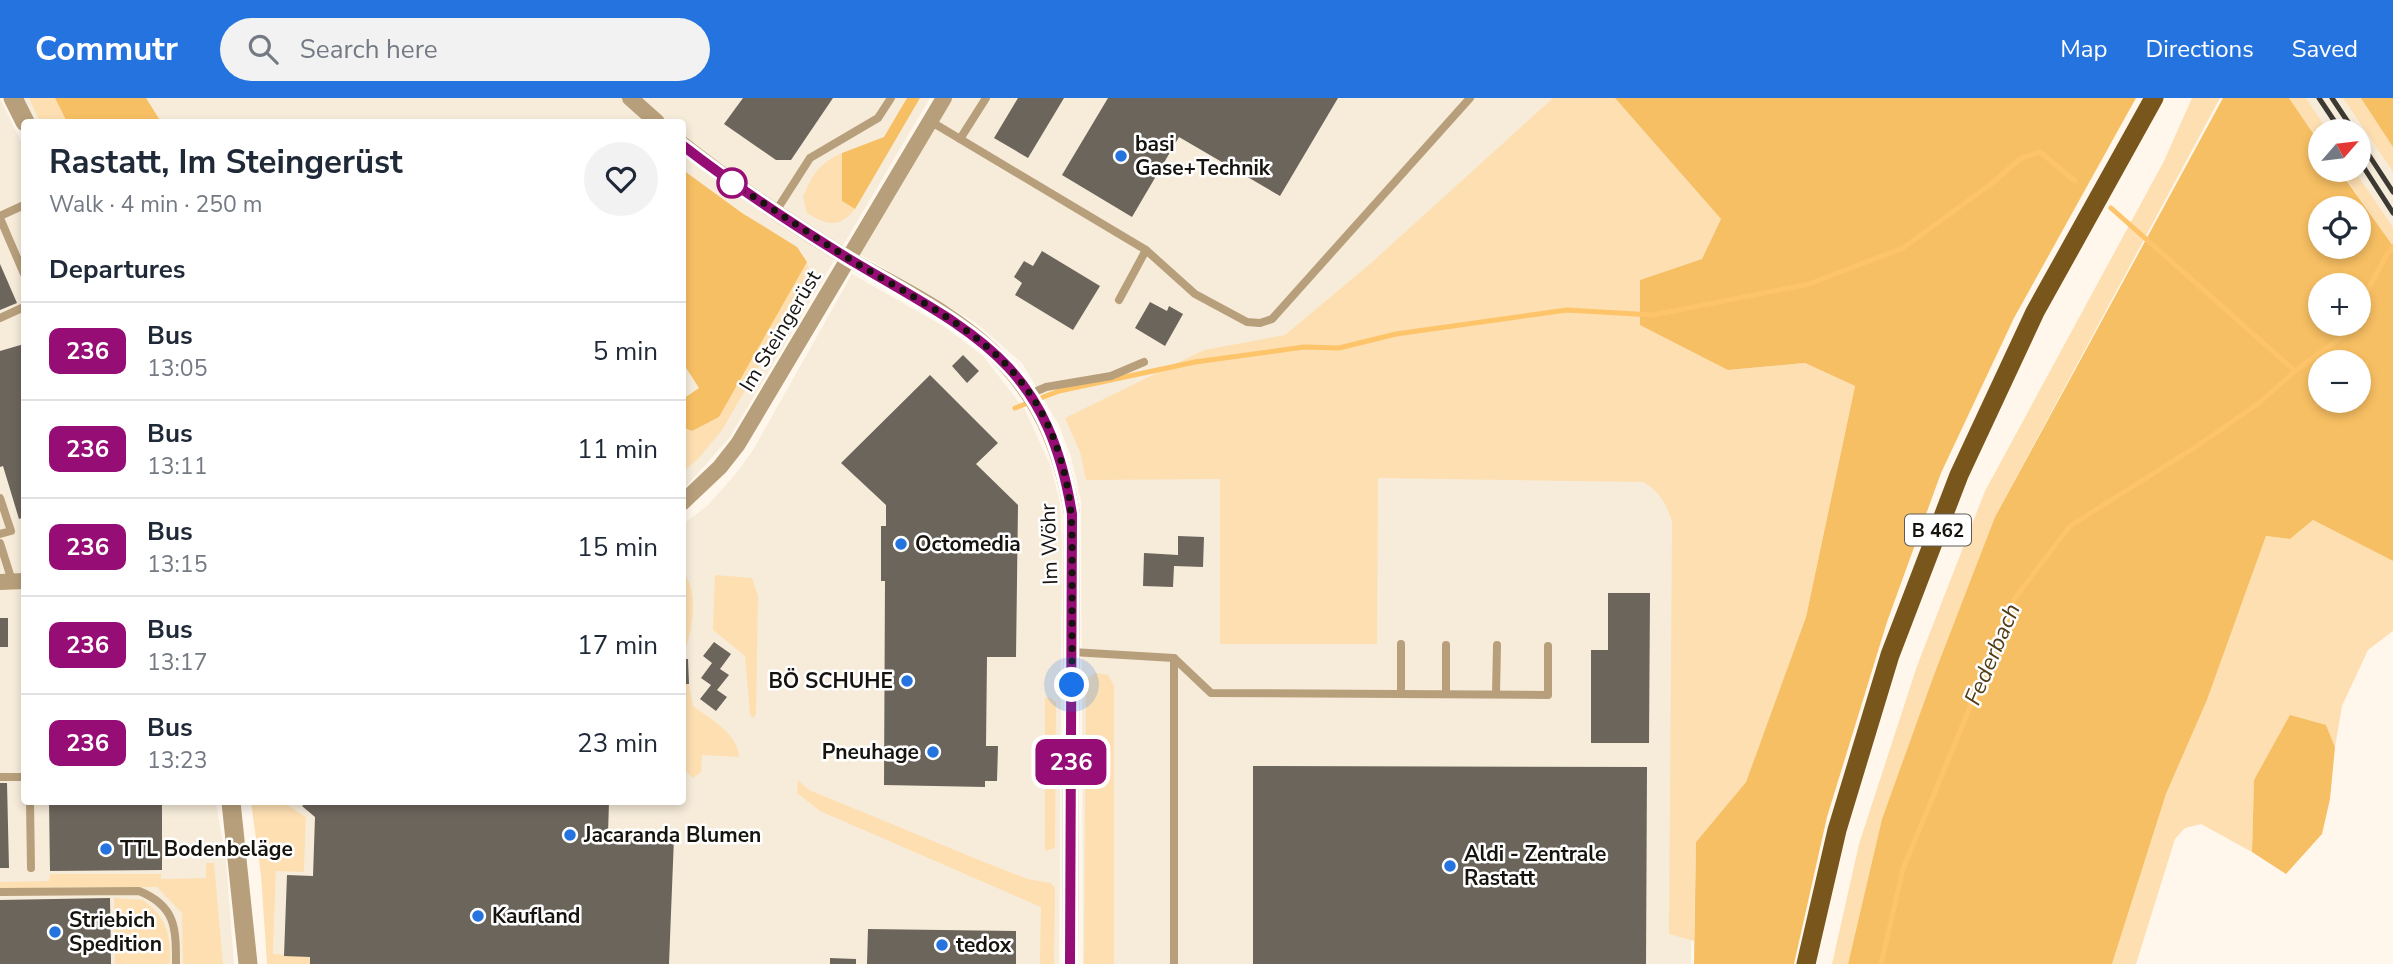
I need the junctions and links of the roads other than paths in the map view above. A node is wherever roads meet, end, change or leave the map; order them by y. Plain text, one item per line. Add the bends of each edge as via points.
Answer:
1 (13, 98) edge
2 (630, 98) edge
3 (891, 98) edge
4 (944, 98) edge
5 (986, 98) edge
6 (1470, 98) edge
7 (2154, 98) edge
8 (24, 119) edge
9 (654, 119) edge
10 (930, 121) junction
11 (960, 139) junction
12 (686, 148) edge
13 (21, 206) edge
14 (776, 211) junction
15 (0, 217) edge
16 (1146, 250) junction
17 (848, 258) junction
18 (21, 267) edge
19 (1119, 300) dead end
20 (21, 308) edge
21 (0, 318) edge
22 (1144, 362) dead end
23 (1030, 394) junction
24 (0, 498) edge
25 (686, 499) edge
26 (0, 534) edge
27 (0, 544) edge
28 (12, 581) edge
29 (1401, 644) dead end
30 (1446, 645) dead end
31 (1497, 645) dead end
32 (1548, 646) dead end
33 (1072, 652) junction
34 (1174, 658) junction
35 (1401, 694) junction
36 (1446, 694) junction
37 (1496, 694) junction
38 (21, 776) edge
39 (0, 777) edge
40 (30, 805) edge
41 (231, 805) edge
42 (237, 850) junction
43 (206, 853) dead end
44 (32, 868) dead end
45 (0, 892) edge
46 (176, 964) edge
47 (248, 964) edge
48 (1070, 964) edge
49 (1174, 964) edge
50 (1806, 964) edge

1 - 8 street
2 - 9 street
3 - 14 lane via 878,118 810,158
4 - 10 street, Im Steingerüst
5 - 11 lane
6 - 16 lane via 1272,319 1247,322 1195,294
7 - 50 main road, B 462 via 2035,312 1959,475 1890,655 1837,830
10 - 11 lane
10 - 17 street, Im Steingerüst
11 - 16 lane
12 - 14 street, Im Wöhr
13 - 15 lane
14 - 17 street, Im Wöhr
15 - 18 lane
16 - 19 lane
17 - 23 street, Im Wöhr via 975,335
17 - 25 street, Im Steingerüst via 738,444
20 - 21 lane
22 - 23 lane via 1111,376
23 - 33 street, Im Wöhr via 1055,443 1067,482 1072,514
24 - 26 lane via 10,531
27 - 28 lane
29 - 35 lane
30 - 36 lane
31 - 37 lane
32 - 37 lane via 1548,695
33 - 34 lane
33 - 48 street, Im Wöhr
34 - 35 lane via 1211,693
34 - 49 lane
35 - 36 lane
36 - 37 lane
38 - 39 lane
40 - 44 lane
41 - 42 street
42 - 43 lane
42 - 47 street
45 - 46 lane via 139,891 162,904 171,916

